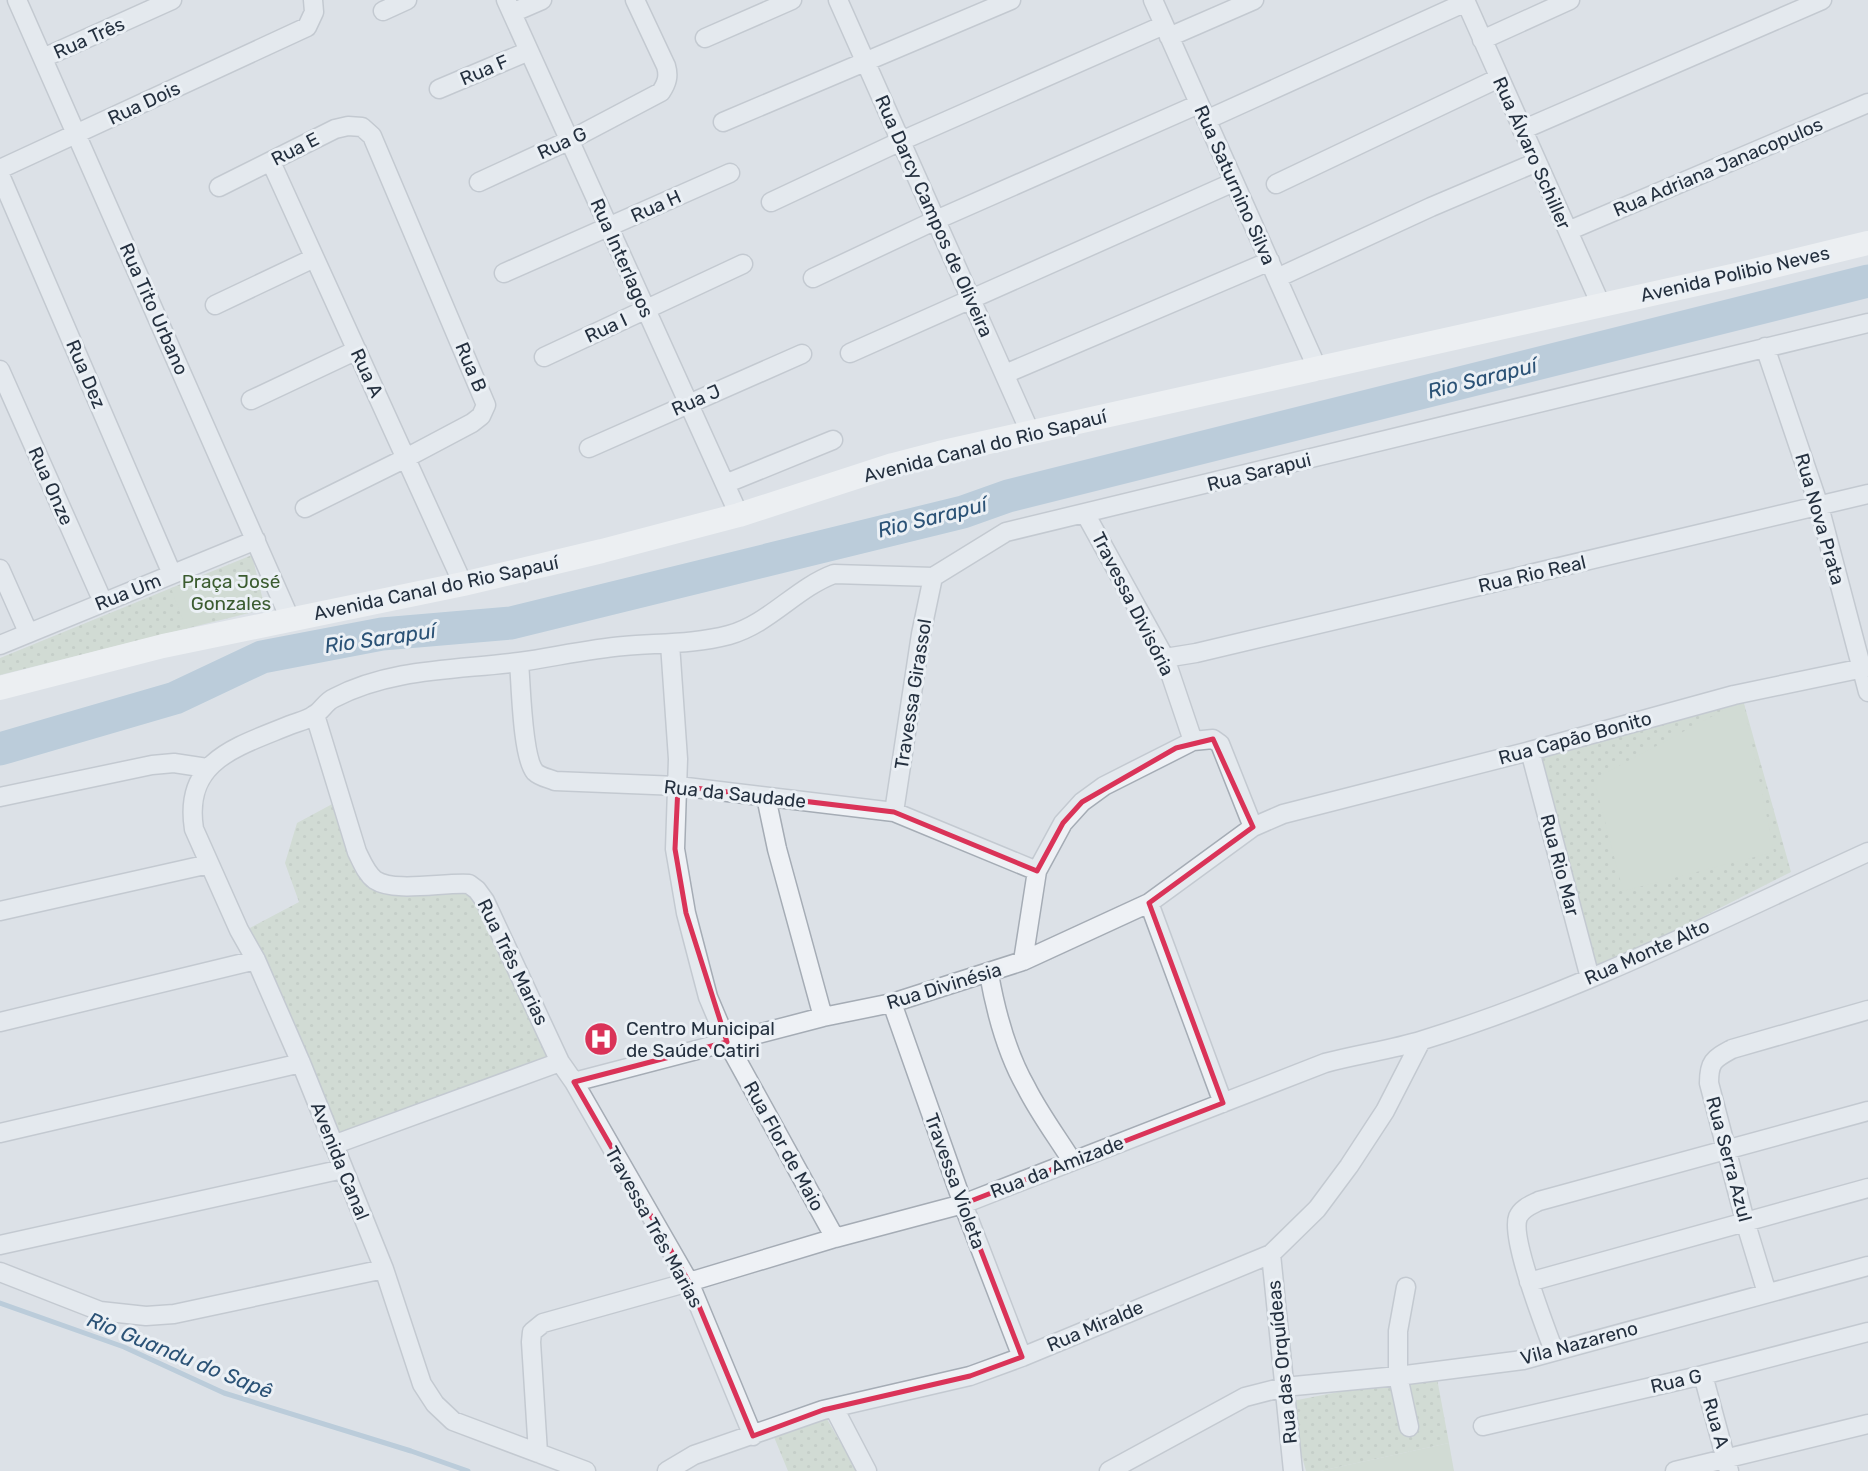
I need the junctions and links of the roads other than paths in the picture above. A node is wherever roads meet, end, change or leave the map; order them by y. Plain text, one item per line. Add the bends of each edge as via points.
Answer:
1 (17, 0) edge
2 (172, 0) edge
3 (313, 0) edge
4 (407, 0) edge
5 (542, 0) edge
6 (635, 0) edge
7 (792, 0) edge
8 (838, 0) edge
9 (1011, 0) edge
10 (1153, 0) edge
11 (1254, 0) edge
12 (1570, 0) edge
13 (1822, 0) edge
14 (1465, 1) edge
15 (509, 7) edge
16 (383, 11) dead end
17 (1167, 31) junction
18 (705, 38) dead end
19 (1482, 40) junction
20 (529, 51) junction
21 (43, 58) junction
22 (865, 61) junction
23 (1499, 78) junction
24 (439, 89) dead end
25 (1868, 103) edge
26 (1203, 112) junction
27 (723, 122) dead end
28 (1522, 130) junction
29 (77, 134) junction
30 (372, 136) joint
31 (569, 140) junction
32 (901, 141) junction
33 (271, 162) junction
34 (1537, 162) junction
35 (0, 169) edge
36 (730, 173) dead end
37 (0, 175) edge
38 (479, 182) dead end
39 (1234, 182) junction
40 (1276, 184) dead end
41 (219, 187) dead end
42 (771, 202) dead end
43 (936, 220) junction
44 (609, 228) junction
45 (1567, 231) junction
46 (1868, 243) edge
47 (314, 258) junction
48 (1270, 261) junction
49 (743, 264) dead end
50 (504, 273) dead end
51 (813, 278) dead end
52 (1277, 278) junction
53 (971, 298) junction
54 (215, 305) dead end
55 (1601, 305) junction
56 (646, 309) junction
57 (1868, 323) edge
58 (1765, 347) junction
59 (356, 350) junction
60 (850, 353) dead end
61 (802, 354) dead end
62 (544, 357) dead end
63 (0, 370) edge
64 (1318, 370) junction
65 (1005, 374) junction
66 (251, 400) dead end
67 (688, 403) junction
68 (1030, 432) junction
69 (833, 440) dead end
70 (589, 447) dead end
71 (406, 458) junction
72 (725, 484) junction
73 (1868, 494) edge
74 (1819, 506) junction
75 (305, 508) dead end
76 (739, 515) junction
77 (1086, 515) junction
78 (256, 540) junction
79 (0, 569) edge
80 (172, 574) junction
81 (933, 577) junction
82 (463, 584) junction
83 (103, 602) junction
84 (290, 619) junction
85 (28, 632) junction
86 (670, 644) junction
87 (0, 645) edge
88 (1165, 658) junction
89 (519, 662) junction
90 (1865, 668) edge
91 (0, 688) edge
92 (1868, 692) edge
93 (315, 715) junction
94 (1193, 741) junction
95 (1530, 751) junction
96 (207, 768) junction
97 (678, 786) junction
98 (0, 797) edge
99 (766, 797) junction
100 (894, 812) junction
101 (1283, 814) joint
102 (1253, 827) junction
103 (1868, 852) edge
104 (209, 864) junction
105 (1037, 871) junction
106 (1149, 902) junction
107 (0, 911) edge
108 (256, 960) junction
109 (1023, 961) junction
110 (989, 974) junction
111 (1590, 978) junction
112 (892, 1003) junction
113 (1868, 1010) edge
114 (823, 1017) junction
115 (0, 1022) edge
116 (1421, 1041) junction
117 (727, 1042) junction
118 (560, 1062) junction
119 (301, 1063) junction
120 (574, 1082) junction
121 (1223, 1103) junction
122 (1868, 1111) edge
123 (0, 1133) edge
124 (333, 1145) junction
125 (1727, 1149) junction
126 (1072, 1161) junction
127 (342, 1169) junction
128 (1868, 1188) edge
129 (963, 1204) junction
130 (1745, 1221) junction
131 (835, 1238) junction
132 (0, 1245) edge
133 (1271, 1254) junction
134 (1868, 1266) edge
135 (384, 1269) junction
136 (0, 1272) edge
137 (689, 1282) junction
138 (1529, 1282) junction
139 (1406, 1287) dead end
140 (1768, 1293) junction
141 (1868, 1332) edge
142 (1554, 1351) junction
143 (1022, 1357) junction
144 (1703, 1375) junction
145 (1398, 1376) junction
146 (1284, 1387) junction
147 (834, 1408) junction
148 (1868, 1424) edge
149 (1483, 1426) dead end
150 (1409, 1427) dead end
151 (753, 1436) junction
152 (538, 1453) junction
153 (1728, 1465) edge
154 (586, 1471) edge
155 (667, 1471) edge
156 (867, 1471) edge
157 (1109, 1471) edge
158 (1293, 1471) edge
159 (1675, 1471) edge

1 - 21 street, Rua Tito Urbano
2 - 21 street, Rua Três
3 - 29 street, Rua Dois via 314,12 307,27
4 - 16 street
5 - 15 street
6 - 31 street, Rua G via 668,74 662,92
7 - 18 street
8 - 22 street, Rua Darcy Campos de Oliveira
9 - 22 street
10 - 17 street, Rua Saturnino Silva
11 - 17 street
12 - 19 street
13 - 28 street
14 - 19 street, Rua Álvaro Schiller
14 - 26 street
15 - 20 street, Rua Interlagos
17 - 26 street, Rua Saturnino Silva
17 - 32 street
19 - 23 street, Rua Álvaro Schiller
20 - 24 street, Rua F
20 - 31 street, Rua Interlagos
21 - 29 street, Rua Tito Urbano
22 - 27 street
22 - 32 street, Rua Darcy Campos de Oliveira
23 - 28 street, Rua Álvaro Schiller
23 - 40 street
25 - 45 street, Rua Adriana Janacopulos
26 - 39 street, Rua Saturnino Silva
26 - 43 street
28 - 34 street, Rua Álvaro Schiller
29 - 35 street, Rua Dois
29 - 78 street, Rua Tito Urbano
30 - 33 street, Rua E via 362,127 335,129
30 - 71 street, Rua B via 486,405 472,422
31 - 38 street, Rua G
31 - 44 street, Rua Interlagos
32 - 42 street
32 - 43 street, Rua Darcy Campos de Oliveira
33 - 41 street, Rua E
33 - 47 street, Rua A
34 - 45 street, Rua Álvaro Schiller
34 - 52 street
36 - 44 street, Rua H
37 - 80 street, Rua Dez
39 - 48 street, Rua Saturnino Silva
39 - 53 street
43 - 51 street
43 - 53 street, Rua Darcy Campos de Oliveira
44 - 50 street, Rua H
44 - 56 street, Rua Interlagos
45 - 55 street, Rua Álvaro Schiller
46 - 55 street, Avenida Polibio Neves
47 - 54 street
47 - 59 street, Rua A
48 - 52 street, Rua Saturnino Silva
48 - 65 street
49 - 56 street, Rua I
52 - 64 street, Rua Saturnino Silva
53 - 60 street
53 - 65 street, Rua Darcy Campos de Oliveira
55 - 64 street, Avenida Canal do Rio Sapauí
56 - 62 street, Rua I
56 - 67 street, Rua Interlagos
57 - 58 street, Rua Sarapui
58 - 74 street, Rua Nova Prata
58 - 77 street, Rua Sarapui
59 - 66 street
59 - 71 street, Rua A
61 - 67 street, Rua J
63 - 83 street, Rua Onze
64 - 68 street, Avenida Canal do Rio Sapauí
65 - 68 street, Rua Darcy Campos de Oliveira
67 - 70 street, Rua J
67 - 72 street, Rua Interlagos
68 - 76 street, Avenida Canal do Rio Sapauí via 893,465
69 - 72 street
71 - 75 street, Rua B
71 - 82 street, Rua A
72 - 76 street, Rua Interlagos
73 - 74 street, Rua Rio Real
74 - 88 street, Rua Rio Real
74 - 90 street, Rua Nova Prata
76 - 82 street, Avenida Canal do Rio Sapauí
77 - 81 street, Rua Sarapui via 1006,533
77 - 88 street, Travessa Divisória
78 - 80 street, Rua Um
78 - 84 street, Rua Tito Urbano
79 - 85 street
80 - 83 street, Rua Um
81 - 86 street via 834,574 731,635
81 - 100 street, Travessa Girassol
82 - 84 street, Avenida Canal do Rio Sapauí
83 - 85 street, Rua Um
84 - 91 street, Avenida Canal do Rio Sapauí
85 - 87 street, Rua Um
86 - 89 street via 621,646
86 - 97 street, Rua Flor de Maio
88 - 94 street, Travessa Divisória
89 - 93 street via 392,677 331,699
89 - 97 street, Rua da Saudade via 526,739 537,774 555,781
90 - 92 street, Rua Nova Prata
90 - 95 street, Rua Capão Bonito via 1734,695
93 - 96 street via 255,739
93 - 118 street, Rua Três Marias via 365,870 390,885 456,883 477,890
94 - 102 street via 1213,739 1220,744
94 - 105 street via 1104,786 1083,802 1063,823
95 - 101 street, Rua Capão Bonito
95 - 111 street, Rua Rio Mar
96 - 98 street via 152,765
96 - 104 street, Avenida Canal via 197,782 191,813
97 - 99 street, Rua da Saudade
97 - 117 street, Rua Flor de Maio via 675,849 686,913 708,997
99 - 100 street, Rua da Saudade
99 - 114 street
100 - 105 street, Rua da Saudade
101 - 102 street, Rua Divinésia
102 - 106 street, Rua Divinésia
103 - 111 street, Rua Monte Alto
104 - 107 street
104 - 108 street, Avenida Canal
105 - 109 street
106 - 109 street, Rua Divinésia
106 - 121 street
108 - 115 street
108 - 119 street, Avenida Canal
109 - 110 street, Rua Divinésia
110 - 112 street, Rua Divinésia
110 - 126 street via 995,1012 1025,1087
111 - 116 street, Rua Monte Alto
112 - 114 street, Rua Divinésia
112 - 129 street, Travessa Violeta
113 - 125 street, Rua Serra Azul via 1732,1049 1715,1059 1709,1083
114 - 117 street, Rua Divinésia
116 - 121 street, Rua da Amizade via 1325,1063
116 - 133 street, Rua Miralde via 1385,1111 1349,1166 1317,1209
117 - 120 street, Rua Divinésia
117 - 131 street, Rua Flor de Maio
118 - 120 street, Travessa Três Marias
118 - 124 street
119 - 123 street
119 - 124 street, Avenida Canal
120 - 137 street, Travessa Três Marias
121 - 126 street, Rua da Amizade
122 - 125 street
124 - 127 street, Avenida Canal
125 - 130 street, Rua Serra Azul
125 - 138 street via 1527,1206 1516,1221
126 - 129 street, Rua da Amizade
127 - 132 street
127 - 135 street, Avenida Canal
128 - 130 street
129 - 131 street, Rua da Amizade
129 - 143 street, Travessa Violeta
130 - 138 street
130 - 140 street, Rua Serra Azul
131 - 137 street, Rua da Amizade
133 - 143 street, Rua Miralde
133 - 146 street, Rua das Orquídeas
134 - 140 street, Vila Nazareno
135 - 136 street via 145,1317 100,1311
135 - 152 street, Avenida Canal via 422,1384 435,1404 453,1421
137 - 151 street, Travessa Três Marias
137 - 152 street, Rua da Amizade via 535,1328 531,1342
138 - 142 street
139 - 145 street via 1398,1331
140 - 142 street, Vila Nazareno
141 - 144 street, Rua G
142 - 145 street, Vila Nazareno via 1523,1360
143 - 147 street, Rua Miralde via 970,1376
144 - 149 street, Rua G
144 - 153 street, Rua A
145 - 146 street, Vila Nazareno
145 - 150 street
146 - 157 street, Vila Nazareno via 1224,1407
146 - 158 street, Rua das Orquídeas
147 - 151 street, Rua Miralde
147 - 156 street
148 - 153 street
151 - 155 street, Rua Miralde via 694,1455
152 - 154 street, Avenida Canal
153 - 159 street

